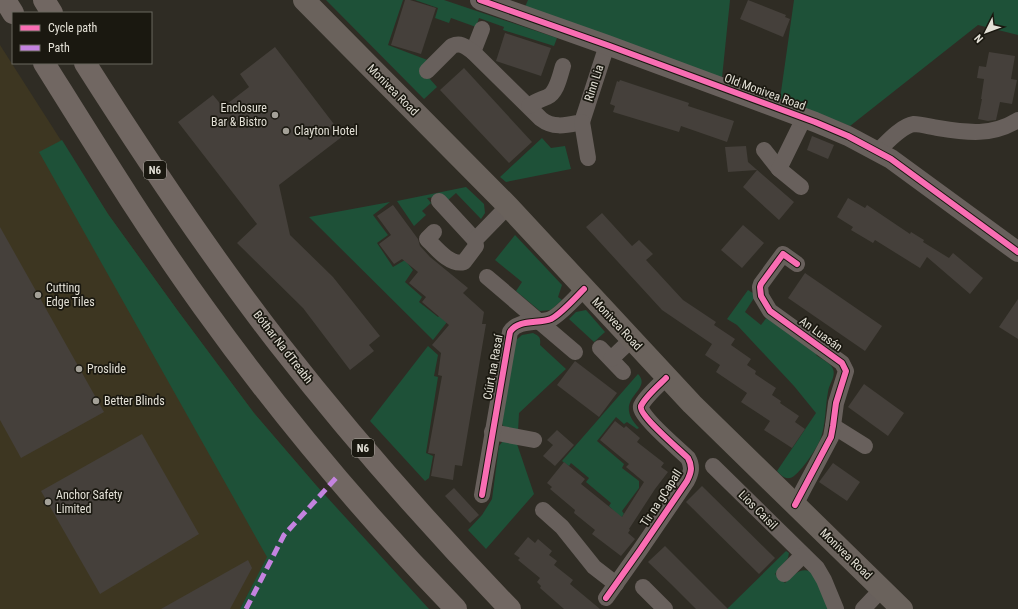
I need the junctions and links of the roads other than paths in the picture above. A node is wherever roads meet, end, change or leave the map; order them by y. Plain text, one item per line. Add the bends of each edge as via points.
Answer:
1 (5, 0) edge
2 (44, 0) edge
3 (304, 0) edge
4 (480, 0) edge
5 (12, 12) edge
6 (51, 12) edge
7 (482, 29) dead end
8 (607, 45) junction
9 (473, 52) junction
10 (45, 64) edge
11 (85, 64) edge
12 (563, 66) dead end
13 (428, 71) dead end
14 (529, 106) junction
15 (804, 118) junction
16 (1018, 120) edge
17 (582, 122) junction
18 (764, 150) dead end
19 (878, 151) junction
20 (588, 158) dead end
21 (779, 169) junction
22 (801, 187) dead end
23 (438, 201) dead end
24 (508, 206) junction
25 (434, 232) dead end
26 (475, 240) junction
27 (1018, 252) edge
28 (797, 264) dead end
29 (487, 277) dead end
30 (584, 289) junction
31 (540, 322) junction
32 (631, 340) junction
33 (575, 352) dead end
34 (623, 372) dead end
35 (666, 378) junction
36 (833, 426) junction
37 (492, 432) junction
38 (534, 440) dead end
39 (865, 446) dead end
40 (713, 466) dead end
41 (482, 495) dead end
42 (795, 505) junction
43 (543, 510) dead end
44 (802, 555) junction
45 (784, 574) dead end
46 (616, 584) junction
47 (643, 587) dead end
48 (882, 589) junction
49 (606, 598) dead end
50 (456, 609) edge
51 (510, 609) edge
52 (665, 609) edge
53 (836, 609) edge
54 (863, 609) edge
55 (902, 609) edge

1 - 5 highway
2 - 6 highway
3 - 24 main road, Monivea Road
4 - 8 street, Old Monivea Road
7 - 9 street
8 - 15 street, Old Monivea Road
8 - 17 street, Rinn Lia
9 - 13 street via 463,45 455,45
9 - 14 street
10 - 50 highway via 147,225 204,308 341,482
11 - 51 highway, Bóthar Na dTreabh / N6 via 180,208 278,343 384,472
12 - 14 street via 552,94
14 - 17 street via 549,124 559,126
15 - 19 street, Old Monivea Road
15 - 21 street
16 - 19 street via 1006,127 984,133 914,124 900,130
17 - 20 street, Rinn Lia
18 - 21 street
19 - 27 street, Old Monivea Road
21 - 22 street
23 - 26 street
24 - 26 street
24 - 30 main road, Monivea Road
25 - 26 street via 427,239 456,263 464,262 468,258 476,246
28 - 36 street, An Luasán via 783,254 761,284 761,296 770,311 844,365 846,371 836,403
29 - 31 street
30 - 31 street, Cúirt na Rasaí via 554,317
30 - 32 main road, Monivea Road
31 - 33 street
31 - 37 street, Cúirt na Rasaí via 516,326 510,332
32 - 34 street via 605,353
32 - 35 main road, Monivea Road
35 - 42 main road, Monivea Road
35 - 46 street, Tir na gCapall via 645,400 641,411 688,458 691,472
36 - 39 street
36 - 42 street, An Luasán via 828,443
37 - 38 street
37 - 41 street, Cúirt na Rasaí
40 - 44 street, Lios Caisil
42 - 48 main road, Monivea Road
43 - 46 street via 565,531 594,567
44 - 45 street
44 - 53 street, Lios Caisil via 821,574
46 - 49 street, Tir na gCapall
47 - 52 street
48 - 54 street
48 - 55 main road, Monivea Road

